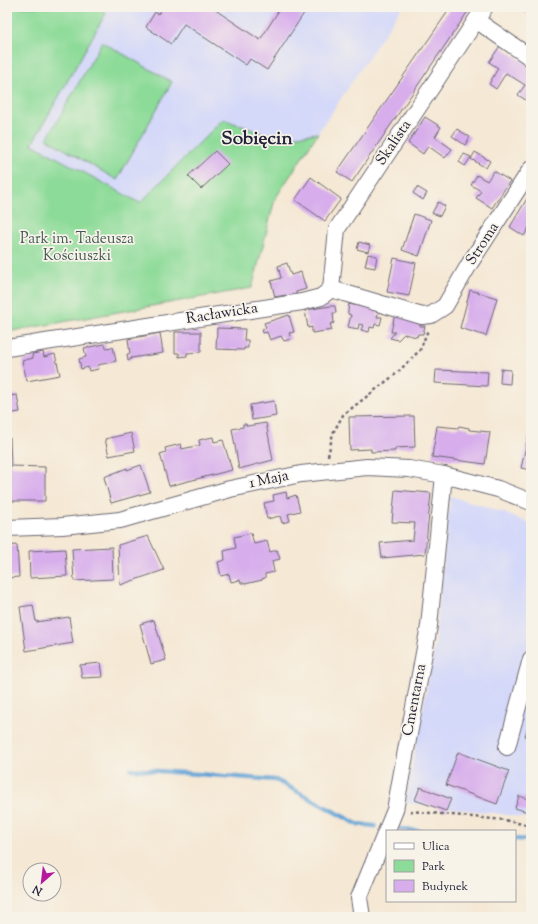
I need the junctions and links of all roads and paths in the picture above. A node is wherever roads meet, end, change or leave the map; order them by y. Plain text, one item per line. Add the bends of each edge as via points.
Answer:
1 (481, 13) edge
2 (531, 58) edge
3 (531, 169) edge
4 (331, 289) junction
5 (427, 336) dead end
6 (7, 348) edge
7 (328, 456) dead end
8 (444, 475) junction
9 (531, 502) edge
10 (7, 528) edge
11 (531, 659) edge
12 (507, 747) dead end
13 (394, 810) junction
14 (531, 826) edge
15 (386, 830) edge
16 (386, 830) edge
17 (362, 917) edge

1 - 2 street
1 - 4 street, Skalista via 337,229
3 - 4 street, Stroma via 445,306 431,315 422,316
4 - 6 street, Racławicka via 321,297 302,302
5 - 7 path via 420,350 397,373 343,415 333,433
8 - 9 street, 1 Maja via 498,489
8 - 10 street, 1 Maja via 388,467 329,470 230,488 120,520
8 - 13 street, Cmentarna via 429,626
11 - 12 street
13 - 14 path via 504,820
13 - 15 street, Cmentarna
16 - 17 street, Cmentarna via 359,898

